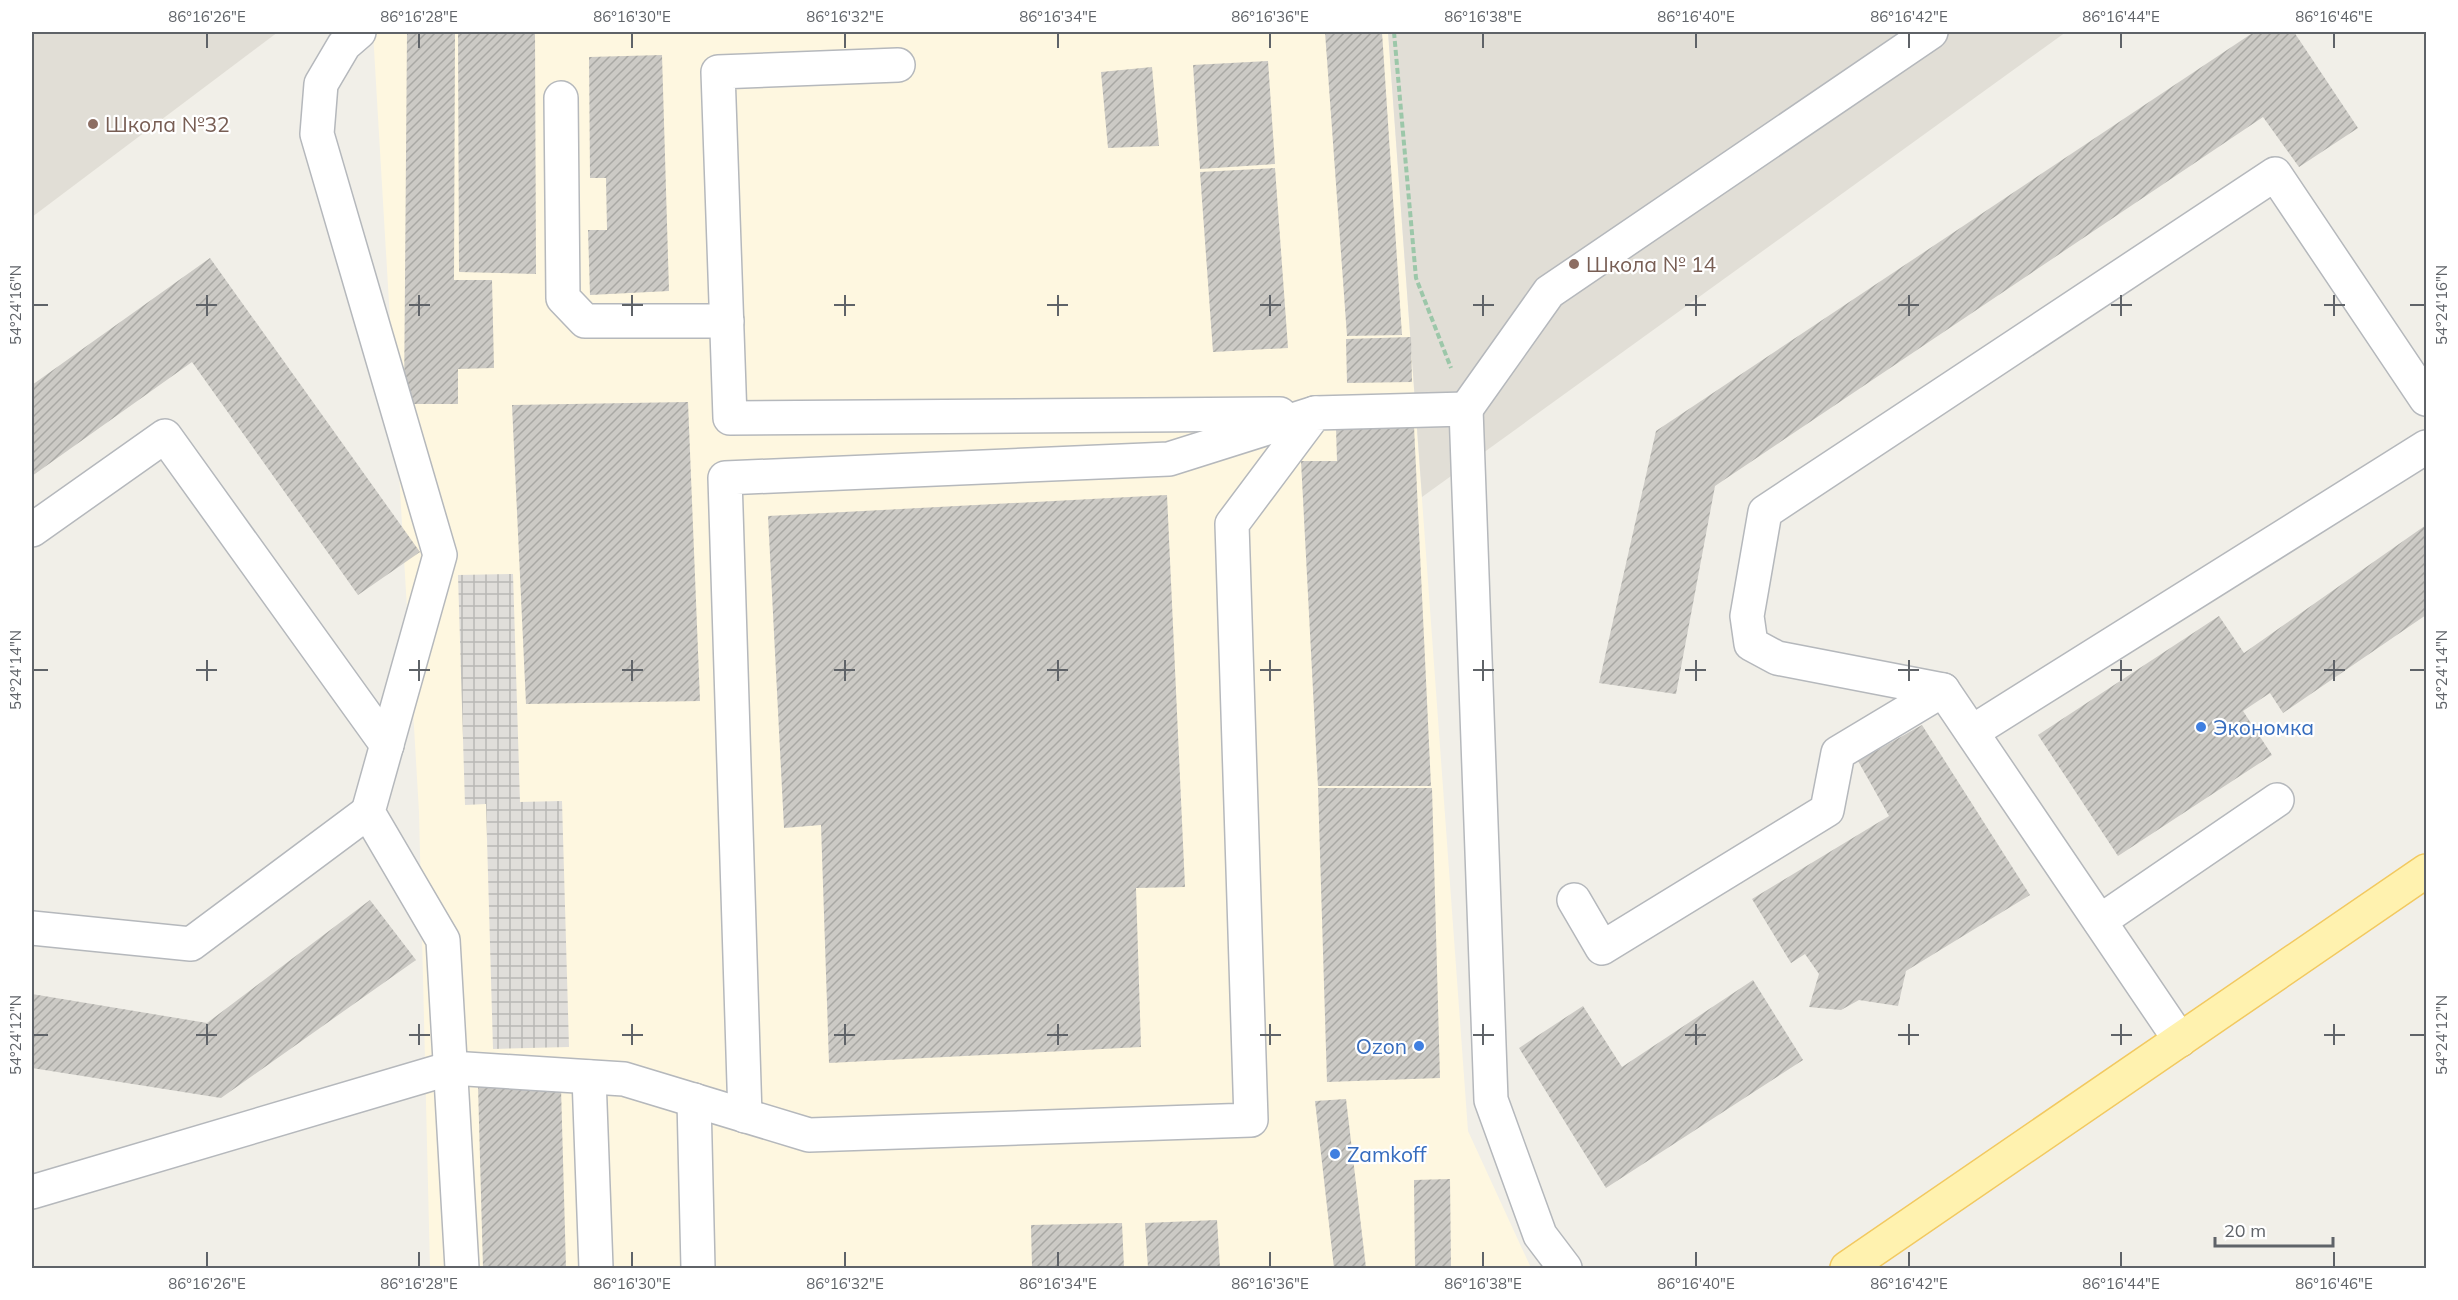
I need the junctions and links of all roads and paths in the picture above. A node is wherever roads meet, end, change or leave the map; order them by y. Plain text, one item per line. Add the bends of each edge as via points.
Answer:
1 (358, 32) edge
2 (1931, 32) edge
3 (897, 65) dead end
4 (561, 98) dead end
5 (727, 321) junction
6 (2427, 399) edge
7 (1466, 409) junction
8 (1315, 413) junction
9 (2427, 447) edge
10 (32, 530) edge
11 (1943, 690) junction
12 (1972, 732) junction
13 (387, 745) junction
14 (2277, 800) dead end
15 (368, 813) junction
16 (2427, 871) edge
17 (1574, 900) dead end
18 (2100, 921) junction
19 (32, 928) edge
20 (2180, 1040) junction
21 (451, 1068) junction
22 (589, 1077) junction
23 (694, 1100) junction
24 (746, 1116) junction
25 (32, 1192) edge
26 (1564, 1268) edge
27 (462, 1269) edge
28 (596, 1269) edge
29 (698, 1269) edge
30 (1847, 1269) edge

1 - 13 lane via 344,45 321,84 316,134 440,555
2 - 7 lane via 1549,292
3 - 5 lane via 718,72
4 - 5 lane via 563,298 585,321
5 - 8 lane via 730,418
6 - 11 lane via 2275,174 1765,512 1746,616 1751,644 1777,658
7 - 8 lane
7 - 26 lane via 1491,1100 1540,1235
8 - 24 lane via 1169,459 725,478
8 - 24 lane via 1232,524 1251,1120 809,1136
9 - 12 lane
10 - 13 lane via 165,436
11 - 12 lane
11 - 17 lane via 1838,753 1827,810 1602,948
12 - 18 lane
13 - 15 lane
14 - 18 lane
15 - 19 lane via 190,944
15 - 21 lane via 443,940
16 - 20 main road
18 - 20 lane
20 - 30 main road
21 - 22 lane
21 - 25 lane
21 - 27 lane
22 - 23 lane via 624,1079
22 - 28 lane
23 - 24 lane
23 - 29 lane

